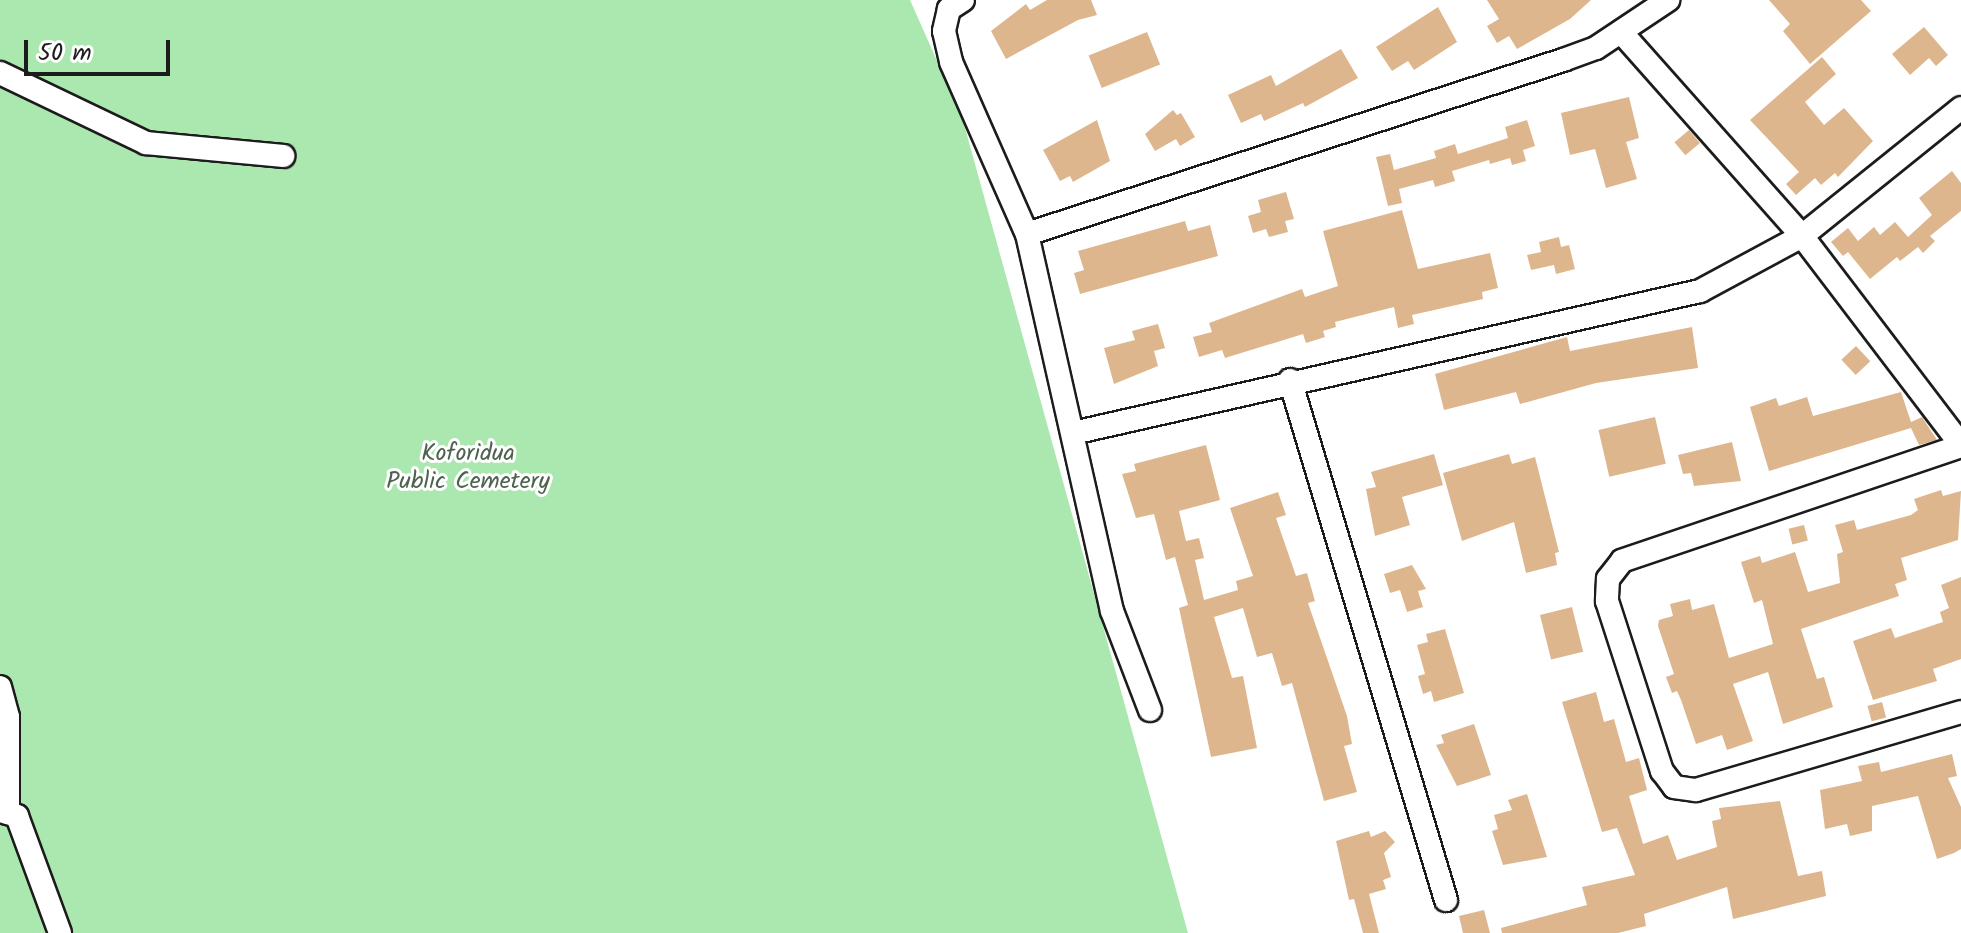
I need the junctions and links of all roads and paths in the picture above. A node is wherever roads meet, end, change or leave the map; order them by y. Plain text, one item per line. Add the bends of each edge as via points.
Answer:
1 (963, 0) edge
2 (1668, 0) edge
3 (1621, 32) junction
4 (0, 73) edge
5 (1961, 108) edge
6 (283, 156) dead end
7 (1027, 234) junction
8 (1802, 236) junction
9 (1290, 380) junction
10 (1073, 433) junction
11 (1961, 446) edge
12 (0, 687) edge
13 (1150, 710) dead end
14 (1961, 712) edge
15 (4, 812) edge
16 (1446, 900) dead end
17 (60, 933) edge

1 - 7 street via 949,9 944,31 951,62
2 - 3 street
3 - 7 street via 1563,60
3 - 8 street
4 - 6 street via 146,143
5 - 8 street
7 - 10 street
8 - 9 street via 1700,291
8 - 11 street
9 - 10 street
9 - 16 street
10 - 13 street via 1112,611
11 - 14 street via 1622,561 1608,579 1607,601 1662,771 1674,787 1696,790
12 - 15 street via 8,717
15 - 17 street via 17,816

